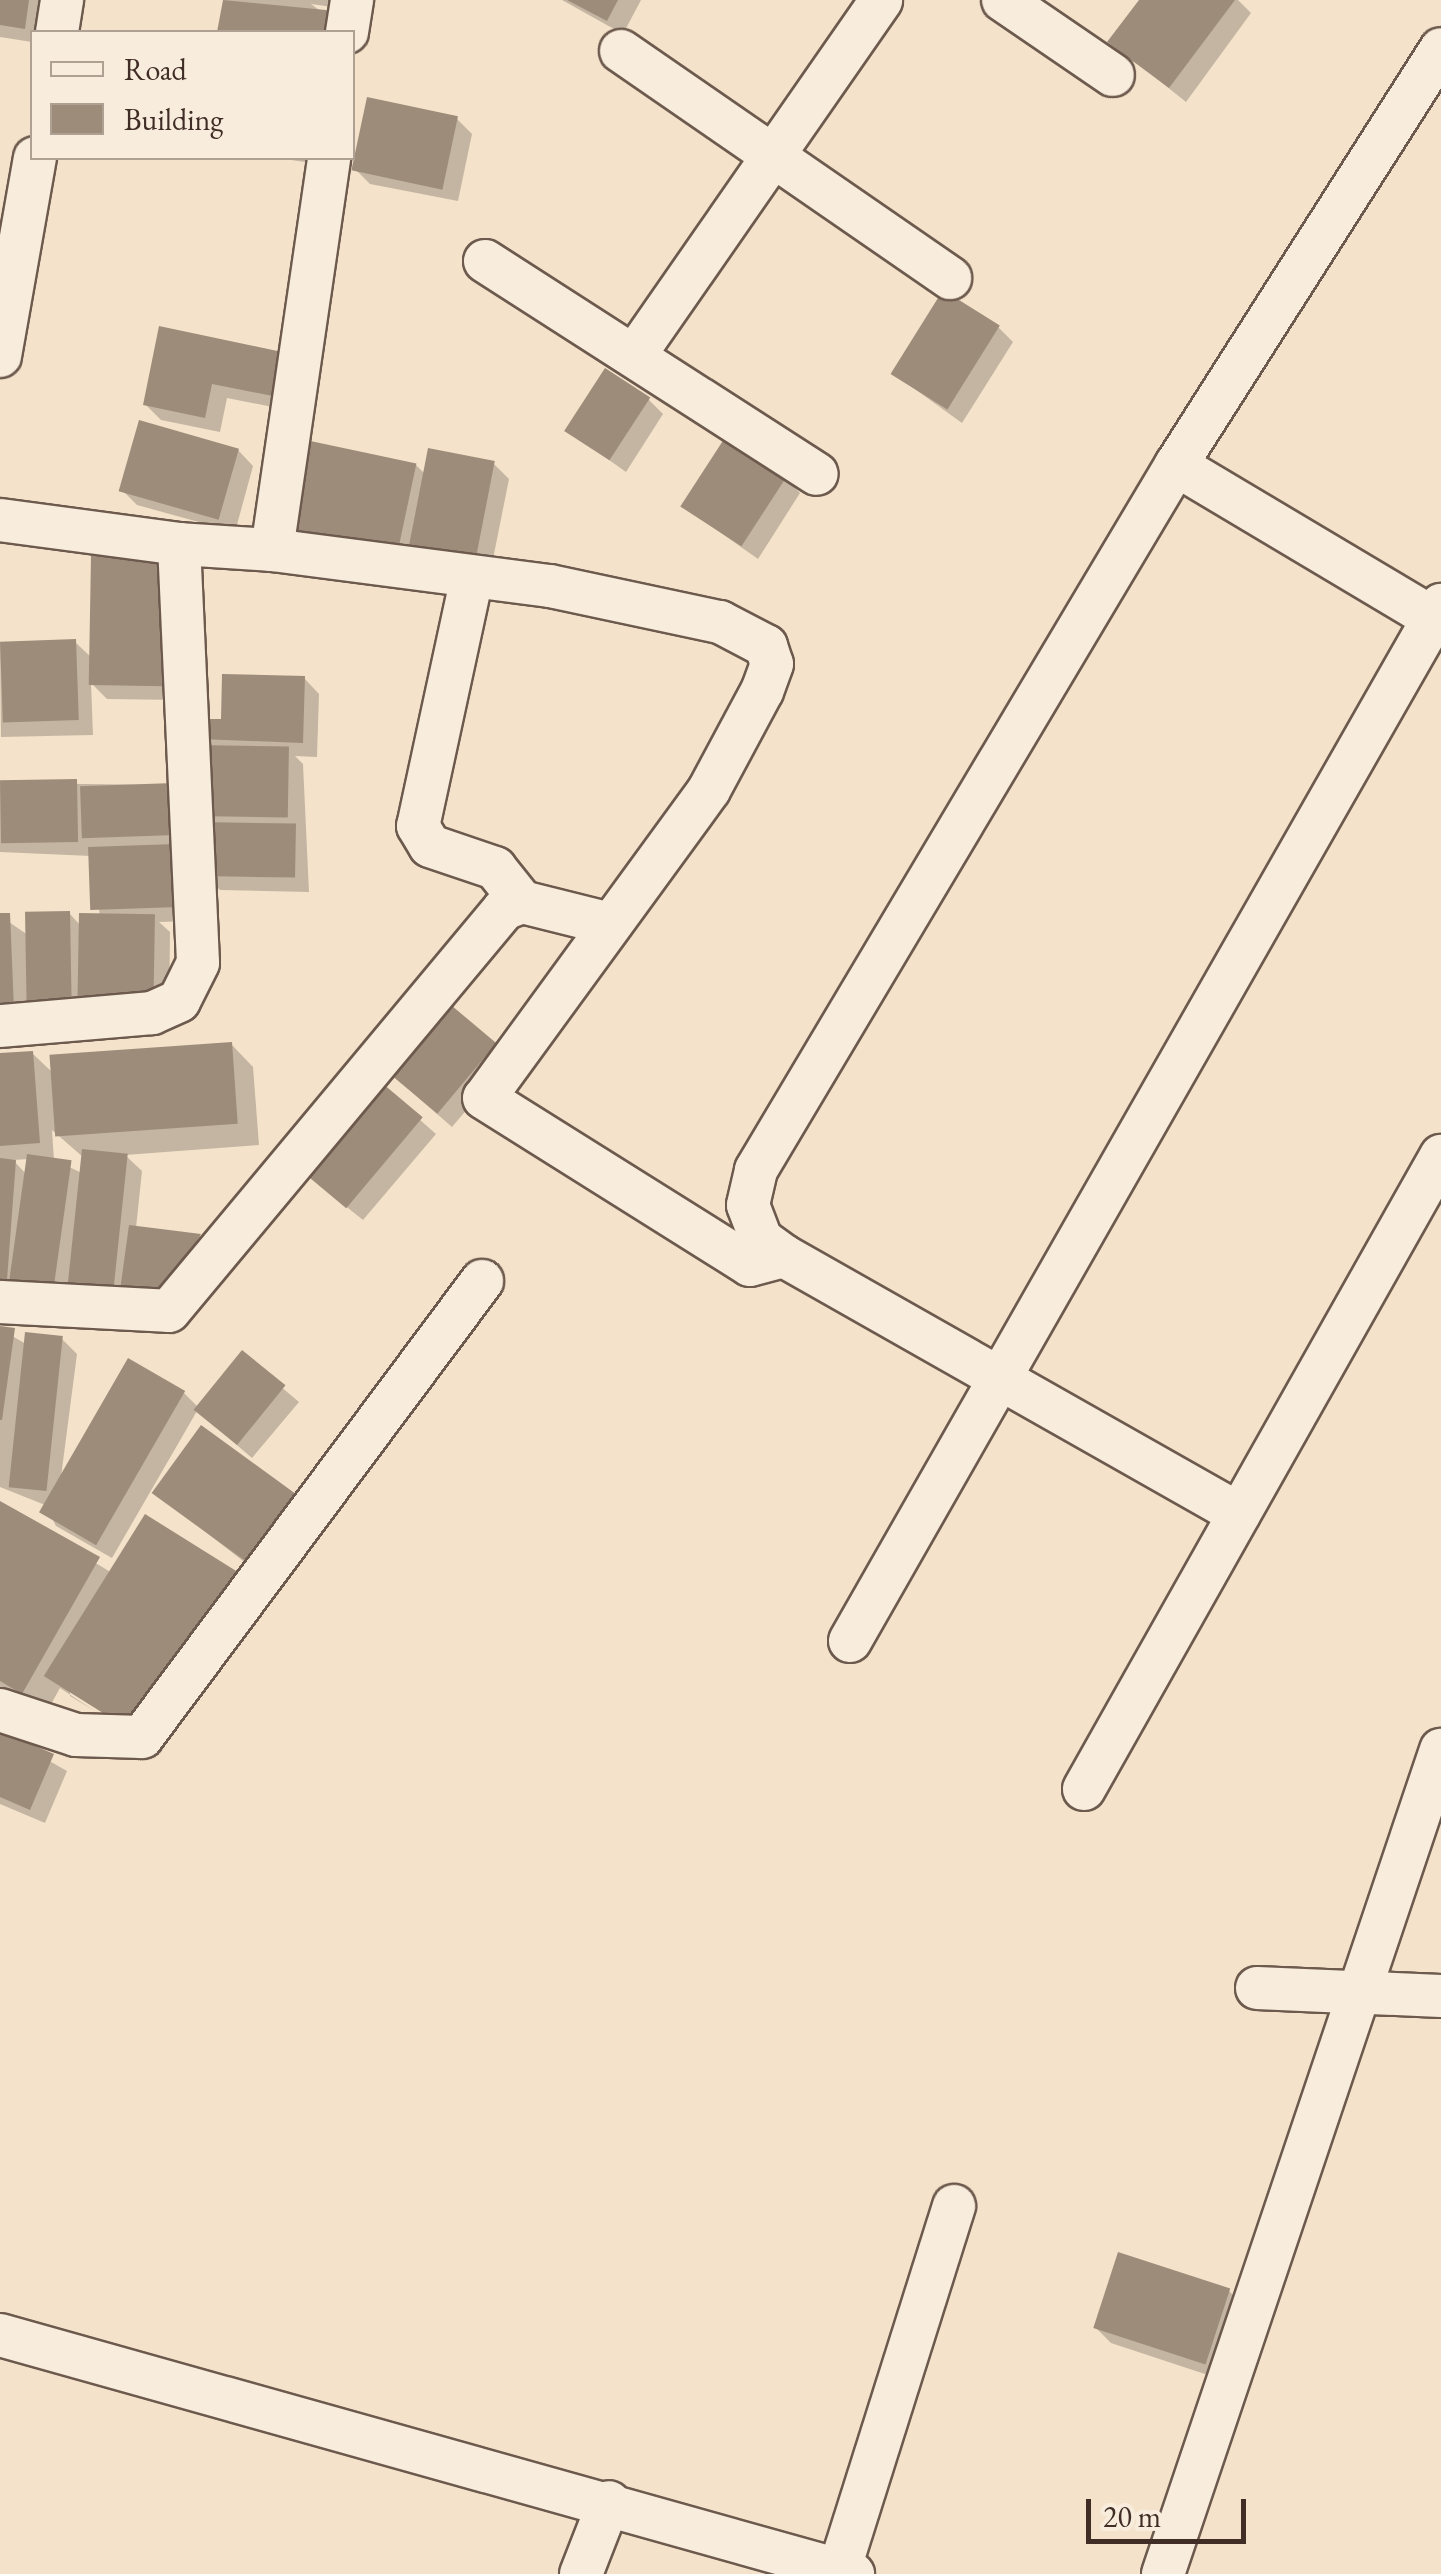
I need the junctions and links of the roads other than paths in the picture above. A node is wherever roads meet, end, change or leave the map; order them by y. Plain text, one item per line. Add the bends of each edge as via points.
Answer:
1 (62, 0) edge
2 (352, 0) edge
3 (881, 0) edge
4 (1003, 0) edge
5 (57, 30) edge
6 (347, 30) edge
7 (1441, 48) edge
8 (621, 51) dead end
9 (1113, 75) dead end
10 (773, 156) junction
11 (35, 160) edge
12 (329, 160) edge
13 (485, 260) dead end
14 (950, 278) dead end
15 (0, 356) edge
16 (634, 356) junction
17 (1176, 464) junction
18 (817, 474) dead end
19 (0, 520) edge
20 (179, 544) junction
21 (272, 550) junction
22 (472, 577) junction
23 (1438, 615) edge
24 (522, 902) junction
25 (610, 924) junction
26 (0, 1026) edge
27 (1441, 1156) edge
28 (784, 1256) junction
29 (482, 1282) dead end
30 (0, 1302) edge
31 (1000, 1372) junction
32 (1238, 1514) junction
33 (850, 1641) dead end
34 (0, 1710) edge
35 (1441, 1750) edge
36 (1084, 1789) dead end
37 (1256, 1988) dead end
38 (1359, 1993) junction
39 (1441, 1996) edge
40 (954, 2206) dead end
41 (0, 2335) edge
42 (609, 2502) junction
43 (844, 2572) edge
44 (581, 2574) edge
45 (1162, 2574) edge

1 - 5 street
2 - 6 street
3 - 10 street
4 - 9 street
7 - 17 street
8 - 10 street
10 - 14 street
10 - 16 street
11 - 15 street
12 - 21 street
13 - 16 street
16 - 18 street
17 - 23 street
17 - 28 street via 756,1170 748,1204 761,1239
19 - 20 street
20 - 21 street
20 - 26 street via 198,962 179,1001 152,1012
21 - 22 street
22 - 24 street via 418,826 430,846 495,868
22 - 25 street via 720,622 766,646 772,664 762,691 709,790
23 - 31 street
24 - 25 street
24 - 30 street via 489,922 169,1311
25 - 28 street via 484,1098 750,1265
27 - 32 street
28 - 31 street
29 - 34 street via 142,1737 76,1735
31 - 32 street
31 - 33 street
32 - 36 street
35 - 38 street
37 - 38 street
38 - 39 street
38 - 45 street
40 - 43 street
41 - 42 street
42 - 43 street
42 - 44 street

